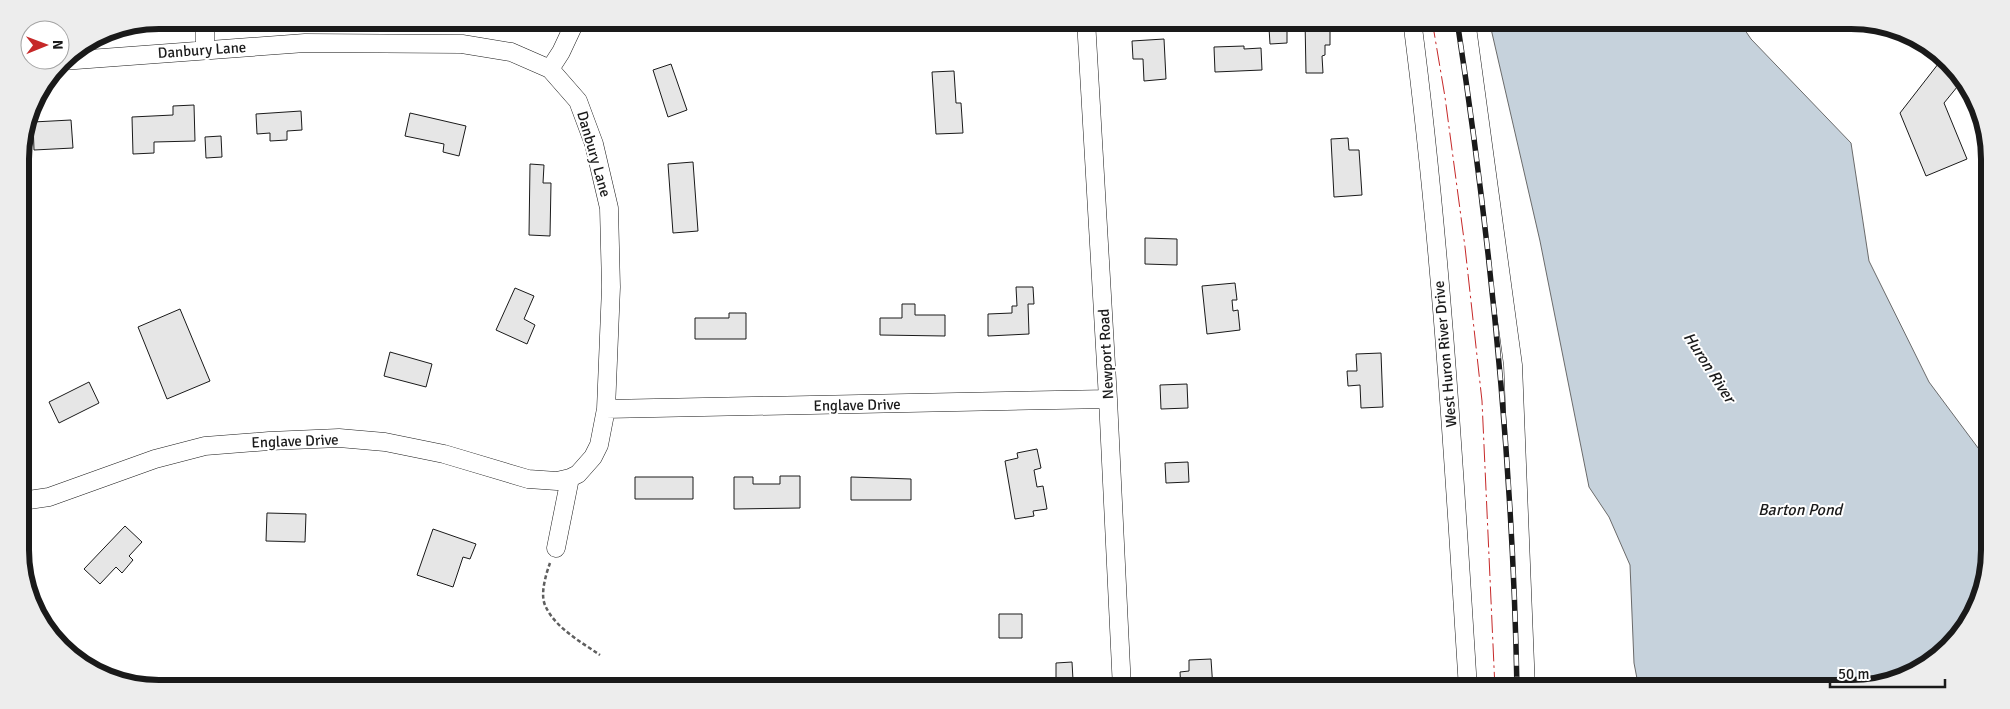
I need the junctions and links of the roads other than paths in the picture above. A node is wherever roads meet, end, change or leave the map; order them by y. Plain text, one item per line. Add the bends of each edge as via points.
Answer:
1 (205, 29) edge
2 (572, 29) edge
3 (1087, 29) edge
4 (1413, 29) edge
5 (1467, 29) edge
6 (205, 50) junction
7 (74, 60) edge
8 (550, 69) junction
9 (1108, 399) junction
10 (606, 409) junction
11 (570, 478) junction
12 (29, 500) edge
13 (556, 548) road end
14 (1122, 680) edge
15 (1467, 680) edge
16 (1526, 680) edge

1 - 6 street
2 - 8 street
3 - 9 street, Newport Road
4 - 15 street, West Huron River Drive via 1429,164 1449,391
5 - 16 street via 1513,365
6 - 7 street, Danbury Lane
6 - 8 street, Danbury Lane via 305,43 462,44 511,52
8 - 10 street, Danbury Lane via 578,101 594,144 609,208 611,287
9 - 10 street, Englave Drive
9 - 14 street, Newport Road
10 - 11 street, Danbury Lane via 599,445 593,457
11 - 12 street, Englave Drive via 557,481 528,479 444,454 385,442 339,438 204,446 155,459 49,497
11 - 13 street

